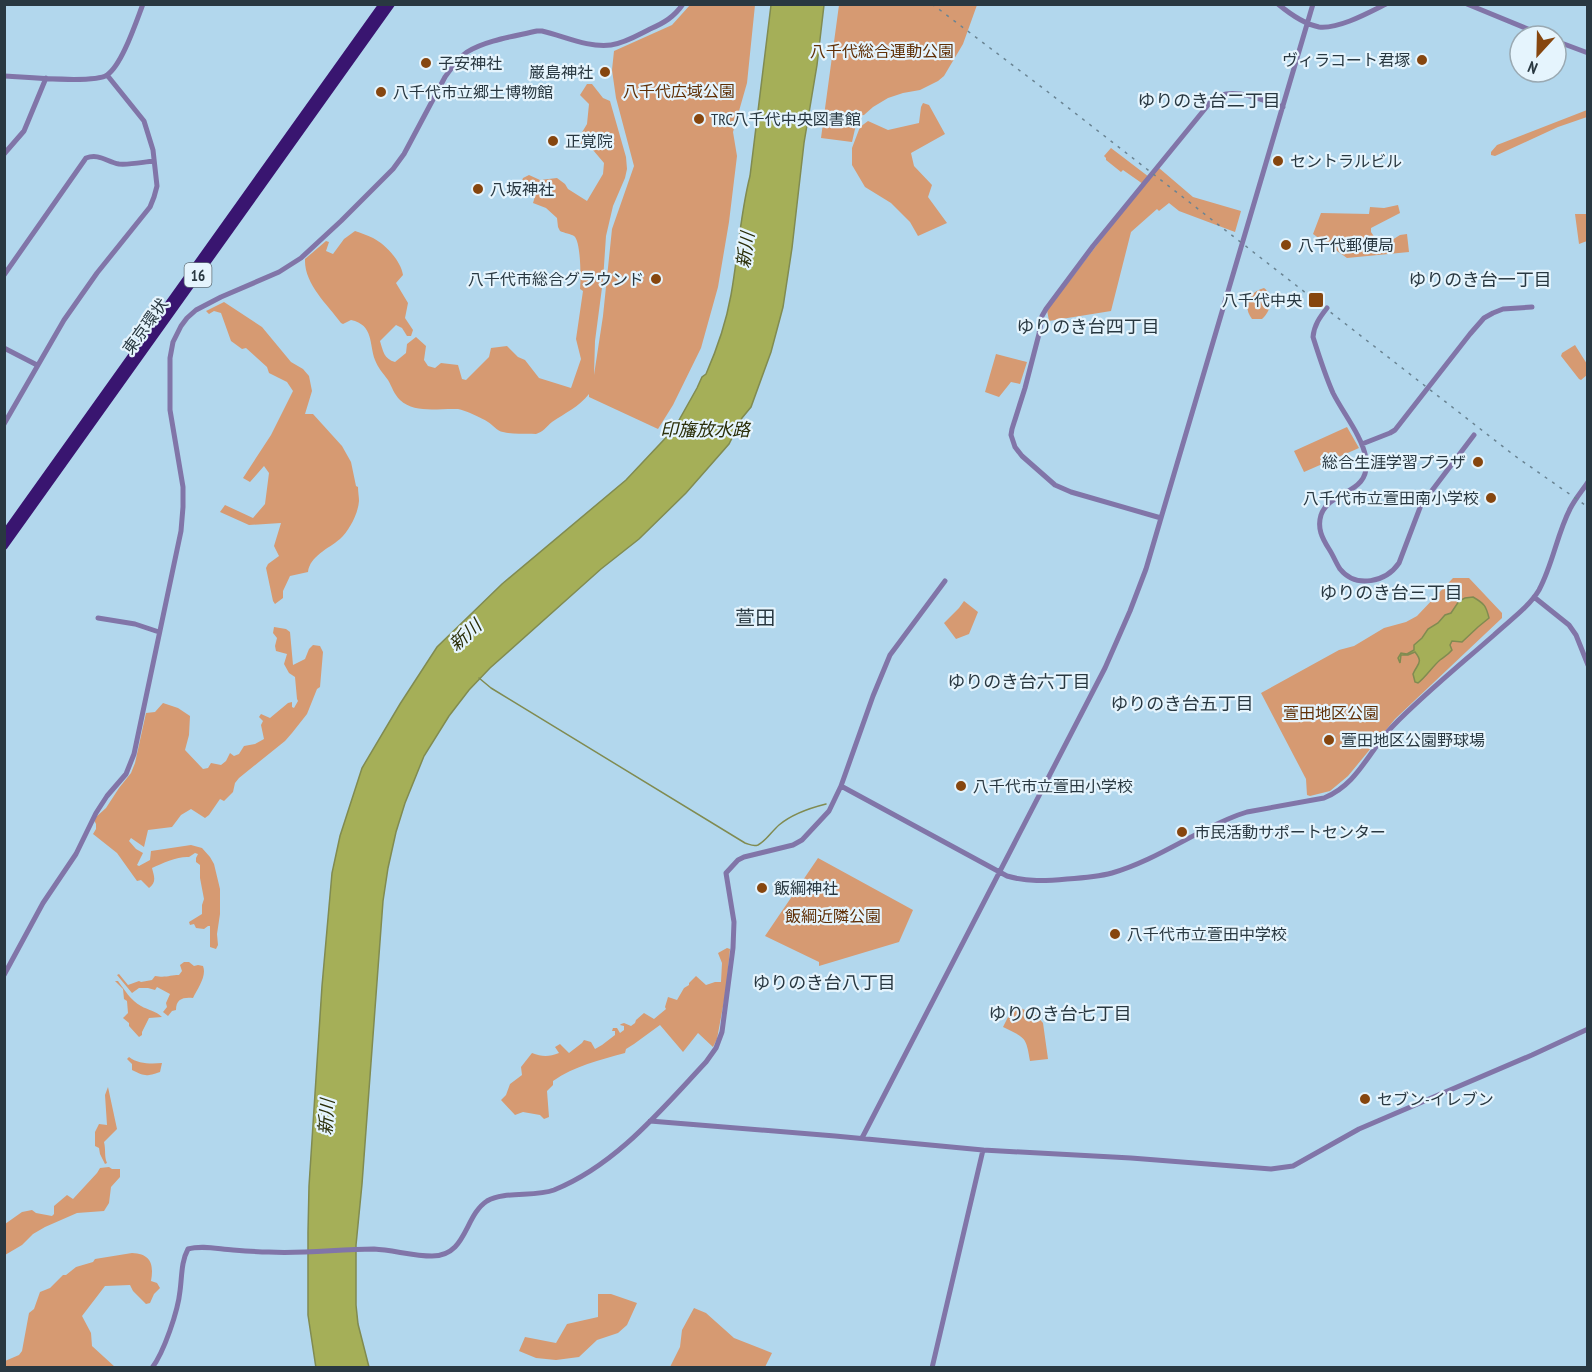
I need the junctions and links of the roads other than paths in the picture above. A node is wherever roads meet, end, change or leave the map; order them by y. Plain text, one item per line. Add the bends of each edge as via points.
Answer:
1 (143, 4) edge
2 (383, 4) edge
3 (392, 4) edge
4 (684, 4) edge
5 (1278, 4) edge
6 (1313, 4) edge
7 (1386, 4) edge
8 (1467, 4) edge
9 (1307, 23) junction
10 (1516, 24) edge
11 (1568, 46) edge
12 (1587, 54) edge
13 (107, 75) junction
14 (4, 76) edge
15 (46, 78) junction
16 (1283, 107) junction
17 (4, 154) edge
18 (154, 160) junction
19 (4, 275) edge
20 (1532, 307) dead end
21 (1327, 308) dead end
22 (4, 348) edge
23 (37, 365) junction
24 (4, 424) edge
25 (1474, 435) dead end
26 (1362, 444) junction
27 (1587, 482) edge
28 (1161, 518) junction
29 (4, 535) edge
30 (4, 546) edge
31 (945, 581) dead end
32 (1534, 597) junction
33 (98, 618) dead end
34 (159, 632) junction
35 (1587, 665) edge
36 (841, 786) junction
37 (1000, 872) junction
38 (4, 975) edge
39 (1587, 1029) edge
40 (650, 1121) junction
41 (862, 1138) junction
42 (983, 1150) junction
43 (152, 1368) edge
44 (932, 1368) edge

1 - 13 street via 121,57
2 - 29 highway, 東京環状 / 16
3 - 30 highway, 東京環状 / 16
4 - 34 street via 663,23 611,45 594,45 537,31 467,52 445,77 404,154 388,175 309,251 279,272 196,309 186,318 173,342 170,358 170,410 183,487 181,531
5 - 9 street
6 - 9 street
7 - 9 street via 1328,26
8 - 10 street
9 - 16 street
11 - 12 street
13 - 15 street via 87,79
13 - 18 street via 144,121
14 - 15 street
15 - 17 street via 24,131
16 - 28 street
16 - 28 street via 1234,92 1213,99 1093,246 1042,316 1012,429 1015,447 1061,488
18 - 19 street via 118,164 97,156 86,158
18 - 23 street via 157,186 152,202 97,273
20 - 26 street via 1503,309 1484,318 1395,430
21 - 26 street via 1317,321 1313,337 1333,392
22 - 23 street
23 - 24 street
25 - 26 street via 1421,505 1396,568 1383,578 1369,581 1341,570 1320,527 1321,515 1330,502 1357,486 1364,476
27 - 32 street via 1570,508
28 - 37 street via 1146,569 1105,668
31 - 36 street via 890,655
32 - 35 street via 1569,625
32 - 37 street via 1398,721 1355,777 1335,794 1238,815 1136,864 1100,876 1030,881
33 - 34 street
34 - 38 street via 129,768 100,805 76,854 43,903
36 - 37 street
36 - 40 street via 829,811 802,840 744,857 726,873 735,922 720,1041 706,1062
37 - 41 street
39 - 42 street via 1366,1125 1293,1166 1271,1169
40 - 41 street
40 - 43 street via 611,1157 584,1175 552,1190 487,1201 455,1249 449,1252 430,1256 364,1250 298,1253 188,1249 178,1305
41 - 42 street
42 - 44 street

